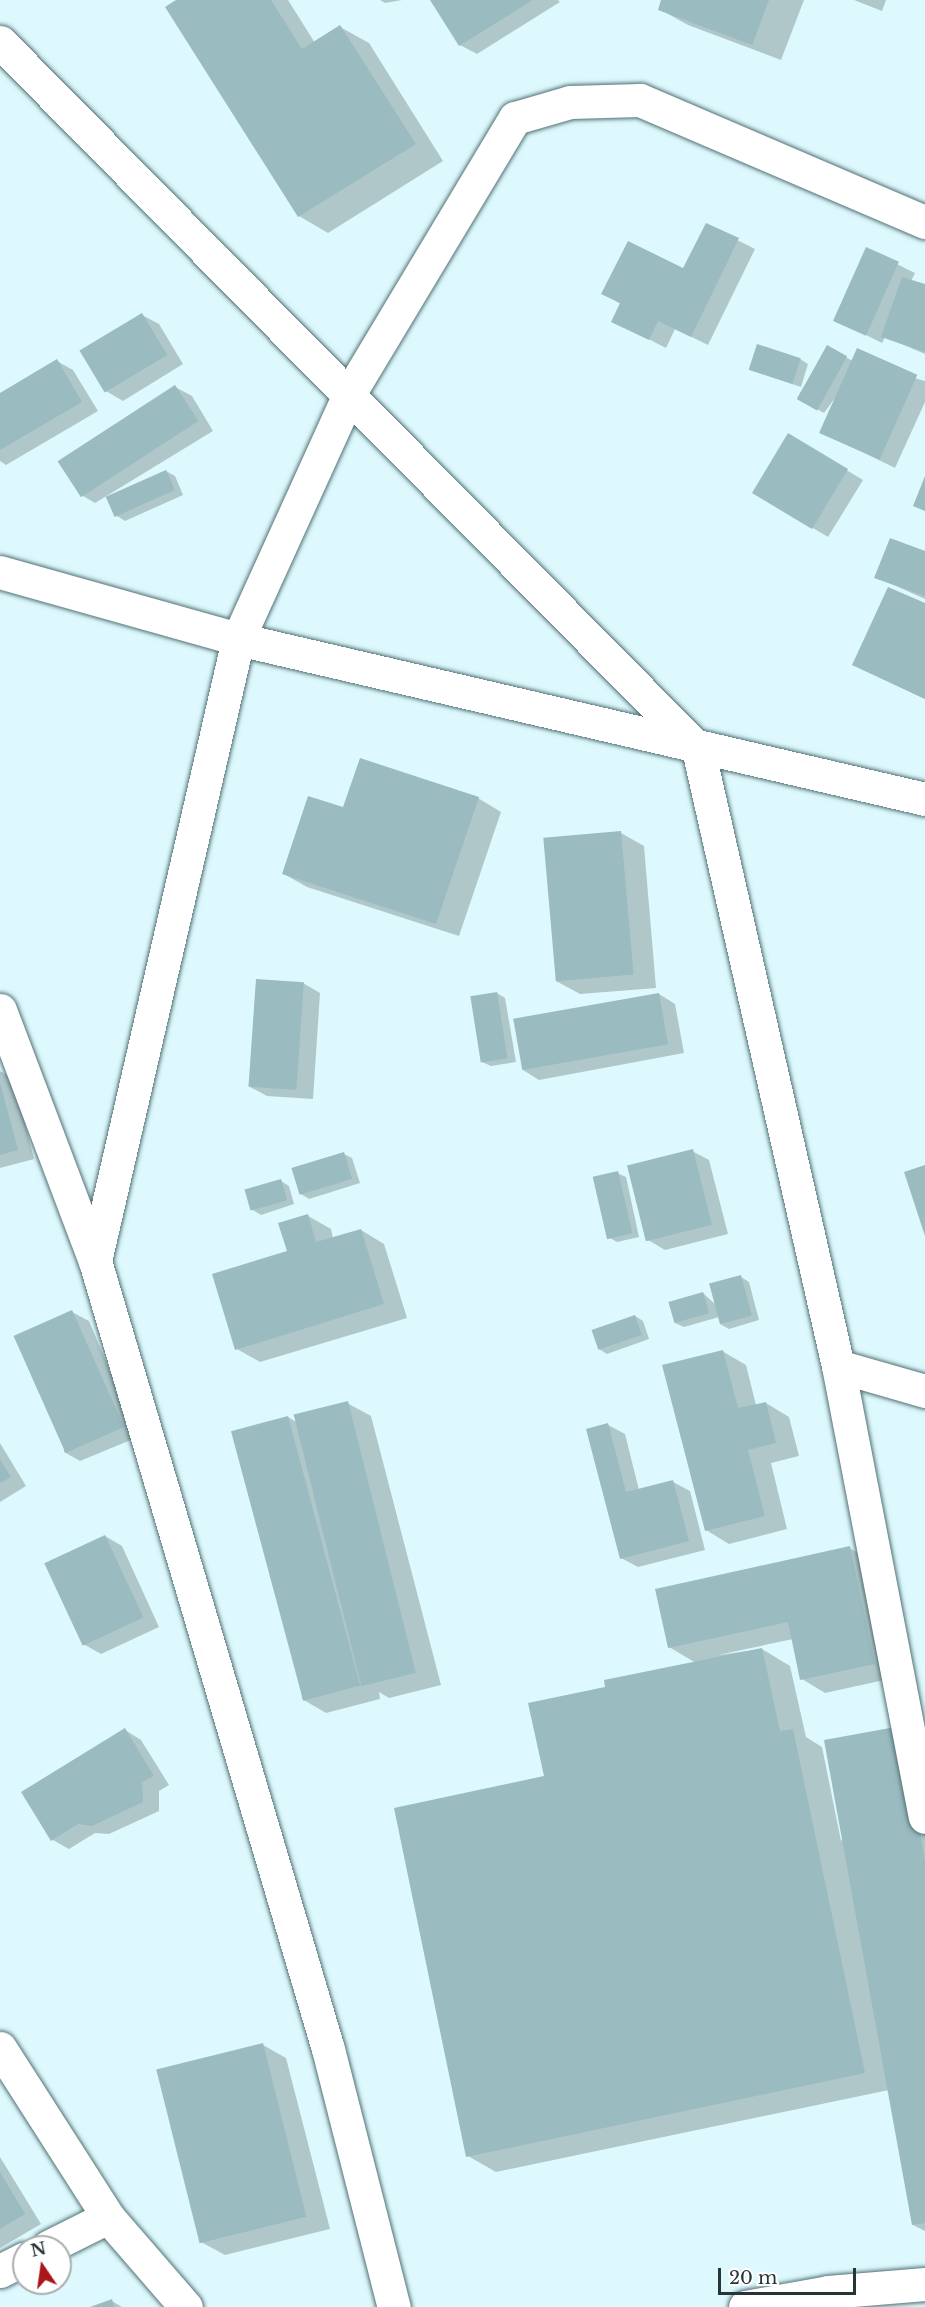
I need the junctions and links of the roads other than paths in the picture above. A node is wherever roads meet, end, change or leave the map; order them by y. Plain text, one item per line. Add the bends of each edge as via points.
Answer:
1 (0, 42) edge
2 (925, 222) edge
3 (349, 394) junction
4 (0, 572) edge
5 (238, 639) junction
6 (698, 749) junction
7 (925, 799) edge
8 (0, 1010) edge
9 (95, 1261) junction
10 (838, 1366) junction
11 (925, 1391) edge
12 (925, 1817) edge
13 (0, 2048) edge
14 (108, 2217) junction
15 (72, 2235) edge
16 (925, 2284) edge
17 (186, 2307) edge
18 (394, 2307) edge
19 (745, 2307) edge

1 - 3 street
2 - 3 street via 640,100 570,102 515,118
3 - 5 street
3 - 6 street
4 - 5 street
5 - 6 street
5 - 9 street
6 - 7 street
6 - 10 street
8 - 9 street
9 - 18 street via 328,2049
10 - 11 street
10 - 12 street
13 - 14 street
14 - 15 street
14 - 17 street
16 - 19 street via 828,2292

